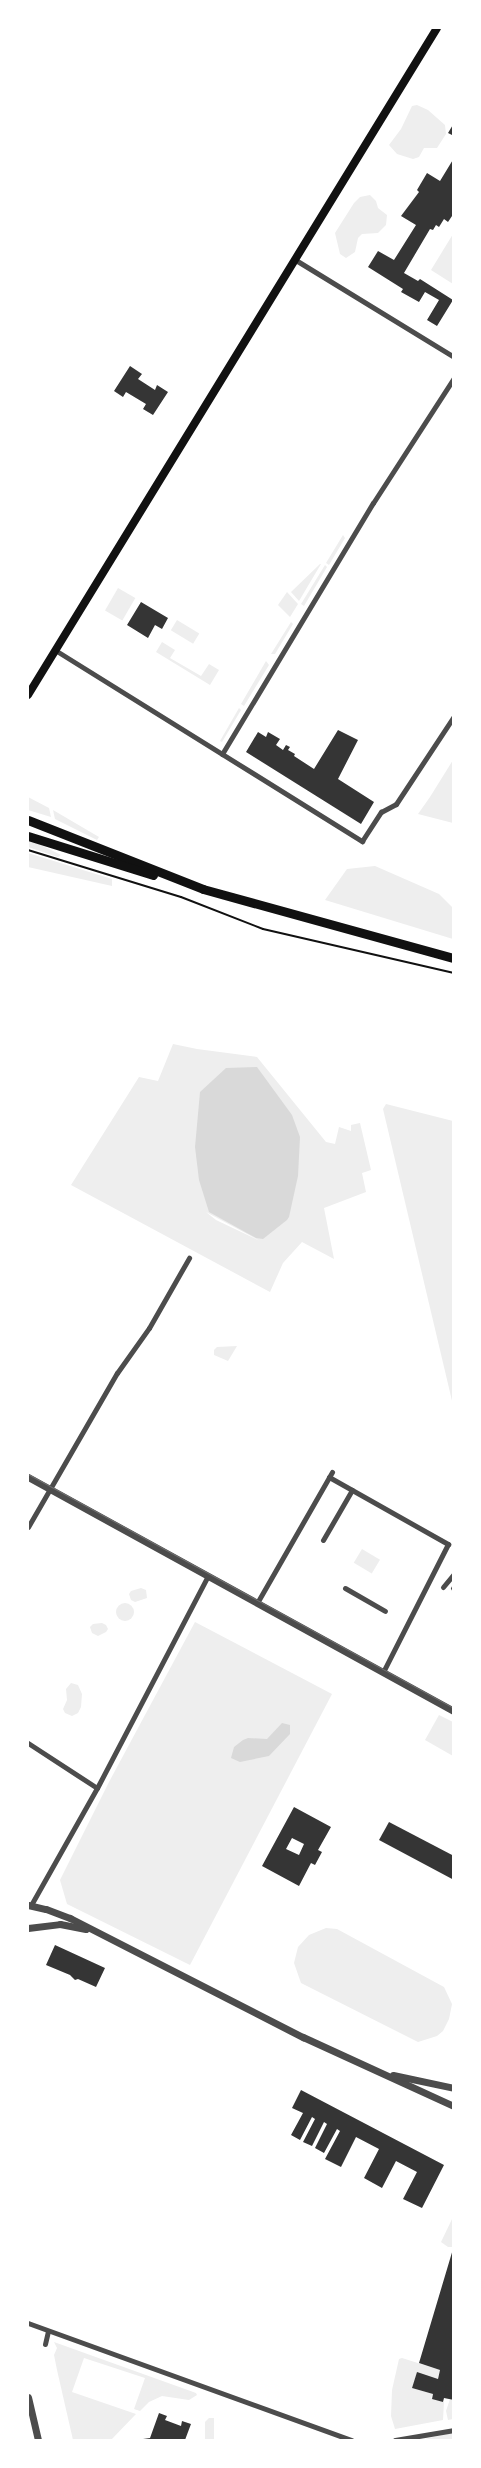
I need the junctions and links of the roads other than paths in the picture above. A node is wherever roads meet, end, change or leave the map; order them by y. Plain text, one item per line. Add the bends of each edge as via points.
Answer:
1 (437, 28) edge
2 (294, 259) junction
3 (454, 357) edge
4 (454, 378) edge
5 (55, 650) junction
6 (28, 695) edge
7 (454, 716) edge
8 (222, 754) junction
9 (28, 820) edge
10 (28, 836) edge
11 (190, 885) junction
12 (454, 958) edge
13 (189, 1258) dead end
14 (28, 1477) edge
15 (50, 1489) junction
16 (352, 1490) junction
17 (28, 1527) edge
18 (323, 1540) dead end
19 (451, 1545) edge
20 (454, 1574) edge
21 (208, 1576) junction
22 (443, 1586) dead end
23 (344, 1588) dead end
24 (257, 1603) junction
25 (386, 1611) dead end
26 (383, 1672) junction
27 (454, 1711) edge
28 (28, 1743) edge
29 (97, 1788) junction
30 (29, 1905) edge
31 (28, 1928) edge
32 (92, 1930) junction
33 (378, 2072) junction
34 (454, 2088) edge
35 (454, 2106) edge
36 (28, 2323) edge
37 (48, 2331) junction
38 (45, 2344) dead end
39 (28, 2397) edge
40 (454, 2430) edge
41 (38, 2440) edge
42 (352, 2440) edge
43 (395, 2440) edge

1 - 2 main road
2 - 3 street
2 - 5 main road
4 - 8 street via 373,504
5 - 6 main road
5 - 8 street
7 - 8 street via 396,804 381,812 362,841
9 - 11 main road
10 - 11 main road
11 - 12 main road
13 - 15 street
14 - 15 street
15 - 17 street
15 - 21 street
16 - 18 street
16 - 19 street
16 - 24 street via 330,1475
19 - 26 street via 406,1622
20 - 22 street
21 - 24 street
21 - 29 street
23 - 25 street
24 - 26 street
26 - 27 street
28 - 29 street
29 - 30 street
30 - 32 street via 56,1912
31 - 32 street via 60,1924
32 - 33 street
33 - 34 street
33 - 35 street
36 - 37 street
37 - 38 street
37 - 42 street
39 - 41 street
40 - 43 street

